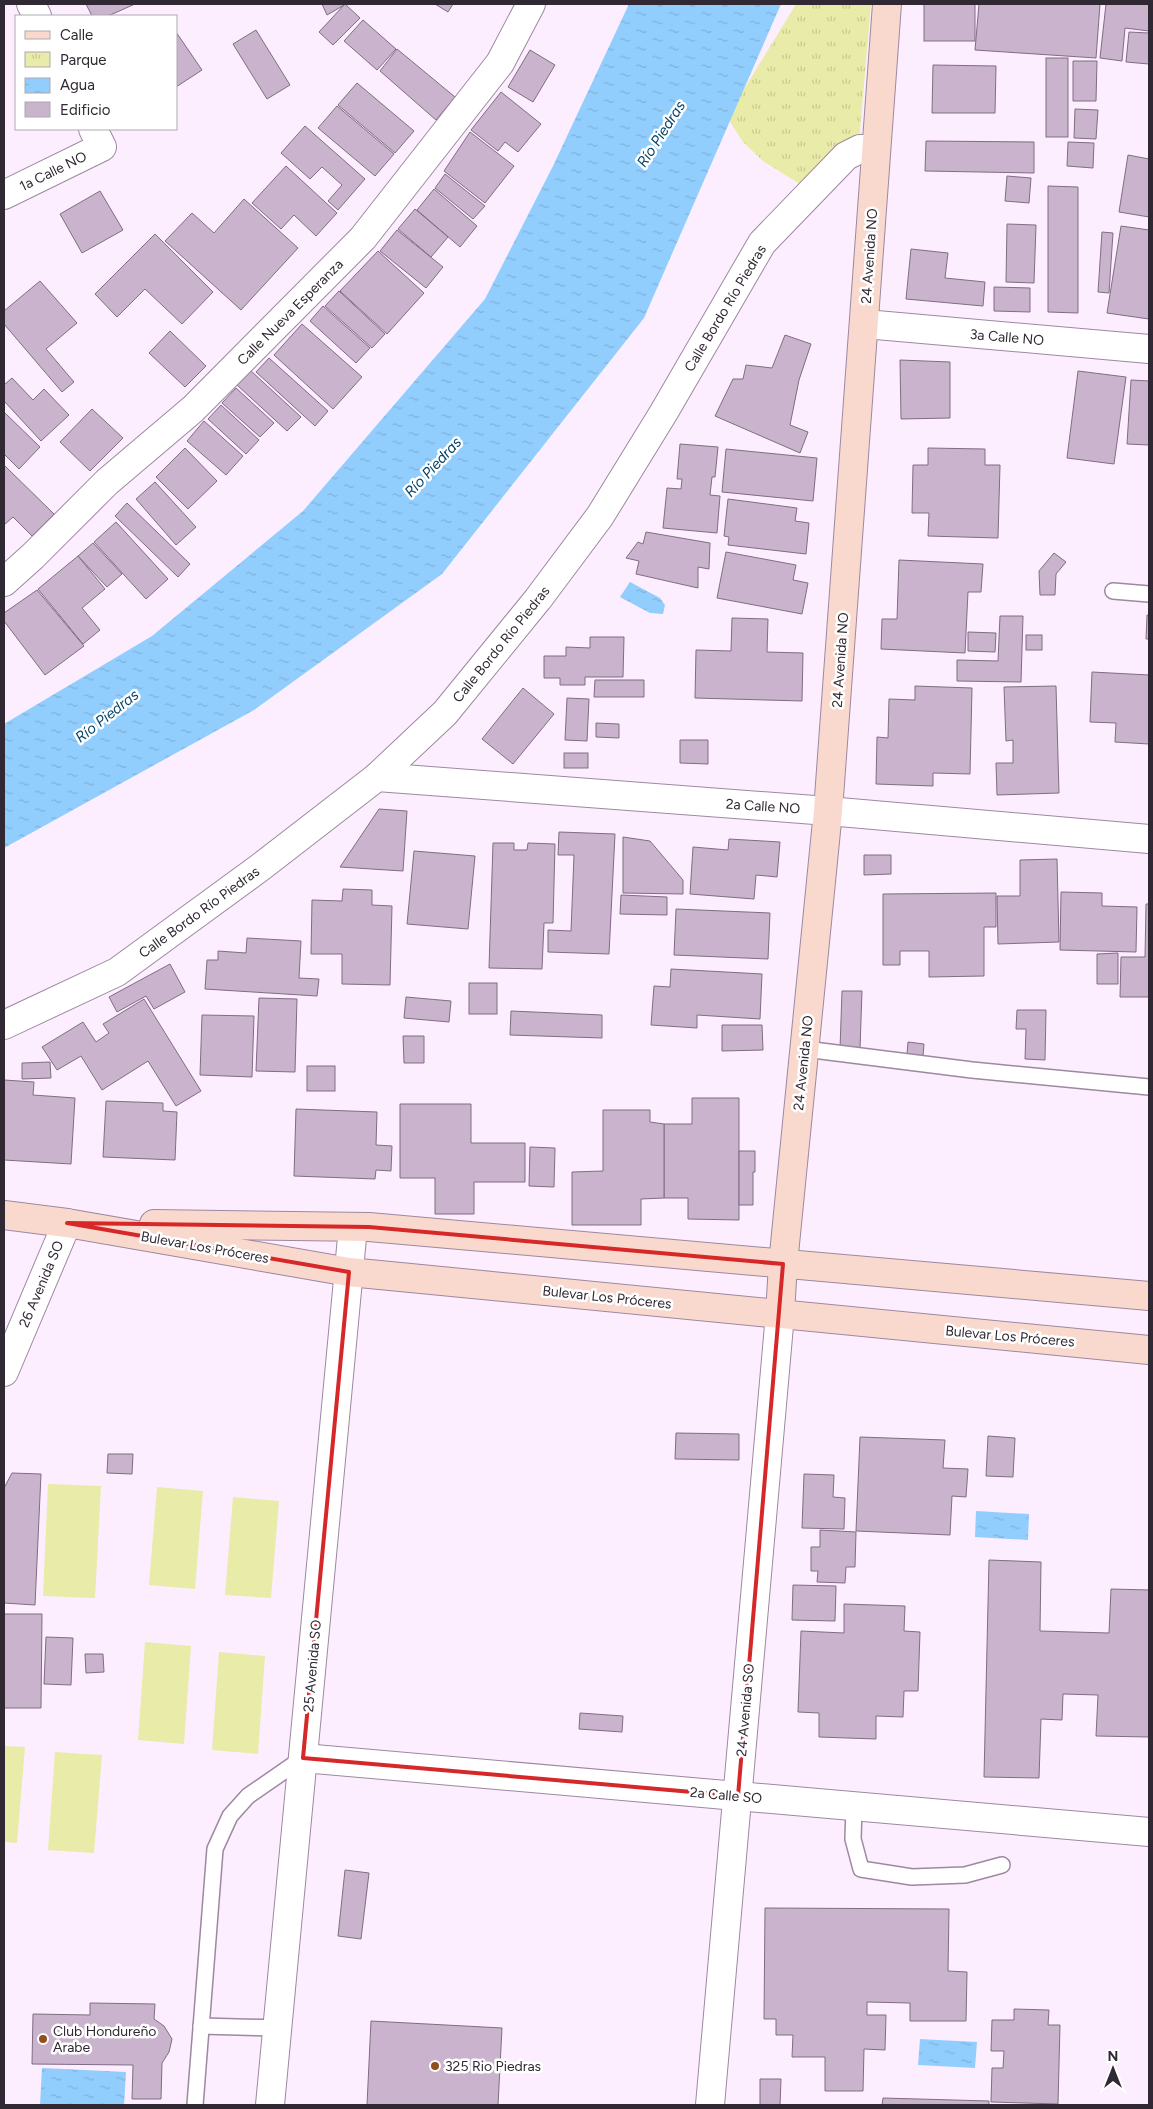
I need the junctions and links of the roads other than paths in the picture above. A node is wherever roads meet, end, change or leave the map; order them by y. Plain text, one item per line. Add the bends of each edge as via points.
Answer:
1 (530, 4) edge
2 (887, 4) edge
3 (98, 138) edge
4 (876, 148) junction
5 (4, 195) edge
6 (865, 324) junction
7 (1149, 349) edge
8 (4, 582) edge
9 (1113, 591) dead end
10 (1149, 594) edge
11 (377, 777) junction
12 (828, 811) junction
13 (1149, 839) edge
14 (4, 1025) edge
15 (805, 1049) junction
16 (1149, 1087) edge
17 (4, 1215) edge
18 (67, 1223) junction
19 (353, 1227) junction
20 (783, 1264) junction
21 (348, 1272) junction
22 (1149, 1296) edge
23 (780, 1314) junction
24 (1149, 1350) edge
25 (4, 1372) edge
26 (303, 1758) junction
27 (738, 1796) junction
28 (854, 1806) junction
29 (1149, 1832) edge
30 (1002, 1865) dead end
31 (201, 2026) junction
32 (278, 2028) junction
33 (195, 2105) edge
34 (270, 2105) edge
35 (710, 2105) edge

1 - 8 street, Calle Nueva Esperanza via 500,63 364,238 193,408 107,482
2 - 4 street, 24 Avenida NO
3 - 5 street, 1a Calle NO
4 - 6 street, 24 Avenida NO
4 - 11 street, Calle Bordo Río Piedras via 846,156 762,243 600,516 538,599 445,713
6 - 7 street, 3a Calle NO
6 - 12 street, 24 Avenida NO
9 - 10 lane
11 - 12 street, 2a Calle NO
11 - 14 street, Calle Bordo Río Piedras via 117,972
12 - 13 street, 2a Calle NO
12 - 15 street, 24 Avenida NO
15 - 16 lane via 972,1070
15 - 20 street, 24 Avenida NO
17 - 18 street, Bulevar Los Próceres
18 - 19 street, Bulevar Los Próceres
18 - 21 street, Bulevar Los Próceres
18 - 25 street, 26 Avenida SO
19 - 20 street, Bulevar Los Próceres
19 - 21 street, 25 Avenida SO
20 - 22 street, Bulevar Los Próceres
20 - 23 street, 24 Avenida NO
21 - 23 street, Bulevar Los Próceres
21 - 26 street, 25 Avenida SO
23 - 24 street, Bulevar Los Próceres
23 - 27 street, 24 Avenida SO
26 - 27 street, 2a Calle SO
26 - 31 lane via 248,1796 230,1816 215,1849
26 - 32 street, 25 Avenida SO
27 - 28 street, 2a Calle SO
27 - 35 street, 24 Avenida SO
28 - 29 street, 2a Calle SO
28 - 30 lane via 853,1839 861,1868 912,1877 965,1875
31 - 32 lane
31 - 33 lane
32 - 34 street, 25 Avenida SO

